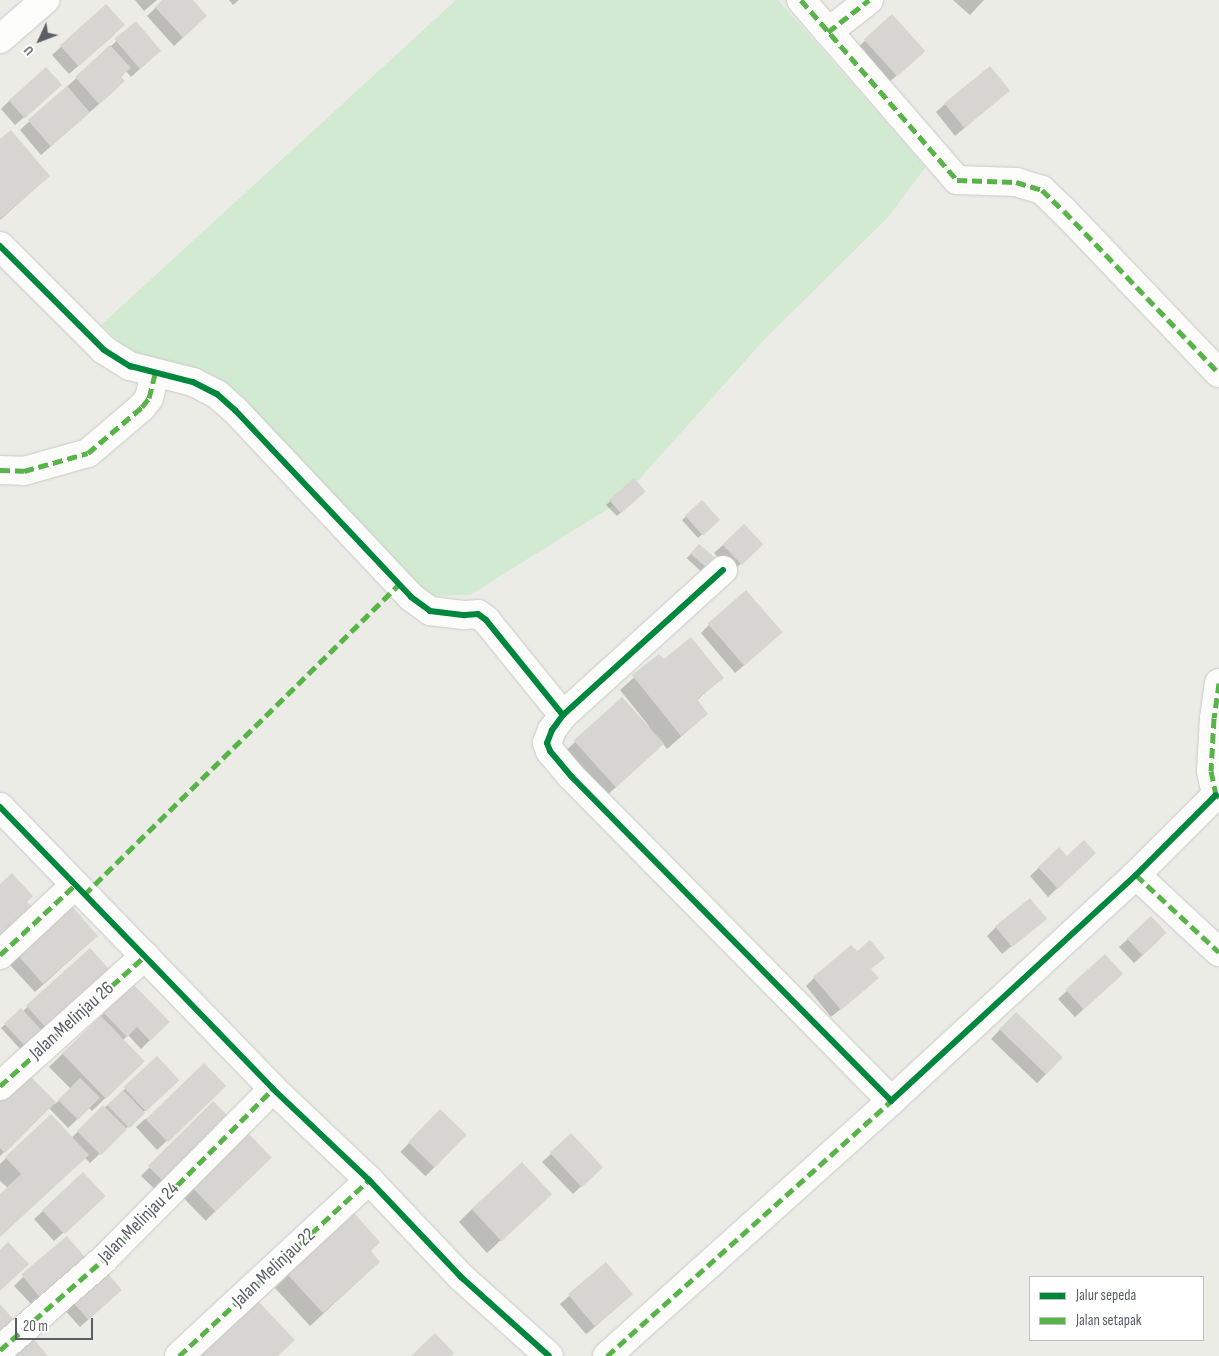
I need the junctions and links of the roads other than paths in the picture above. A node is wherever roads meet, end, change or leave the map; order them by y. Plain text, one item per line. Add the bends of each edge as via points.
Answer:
1 (45, 0) edge
2 (802, 0) edge
3 (869, 0) edge
4 (828, 32) junction
5 (0, 39) edge
6 (0, 246) edge
7 (1219, 373) edge
8 (155, 374) junction
9 (0, 470) edge
10 (723, 570) dead end
11 (1219, 683) edge
12 (563, 716) junction
13 (1218, 796) edge
14 (0, 807) edge
15 (1136, 875) junction
16 (74, 885) junction
17 (1219, 952) edge
18 (0, 955) edge
19 (145, 956) junction
20 (0, 1086) edge
21 (273, 1089) junction
22 (891, 1101) junction
23 (369, 1180) junction
24 (0, 1350) edge
25 (179, 1356) edge
26 (550, 1356) edge
27 (607, 1356) edge

1 - 5 street
2 - 4 street
3 - 4 street
4 - 7 street via 957,180 1016,182 1042,190
6 - 8 street via 104,350 130,366
8 - 9 street via 149,398 142,407 88,453 24,471
8 - 12 street via 192,382 217,394 411,598 430,611 478,614 482,617
10 - 12 street
11 - 13 street via 1211,771
12 - 22 street via 547,743 556,761
13 - 15 street
14 - 16 street
15 - 17 street
15 - 22 street
16 - 18 street
16 - 19 street
19 - 20 street, Jalan Melinjau 26
19 - 21 street
21 - 23 street
21 - 24 street, Jalan Melinjau 24 via 103,1260
22 - 27 street
23 - 25 street, Jalan Melinjau 22
23 - 26 street via 461,1277

